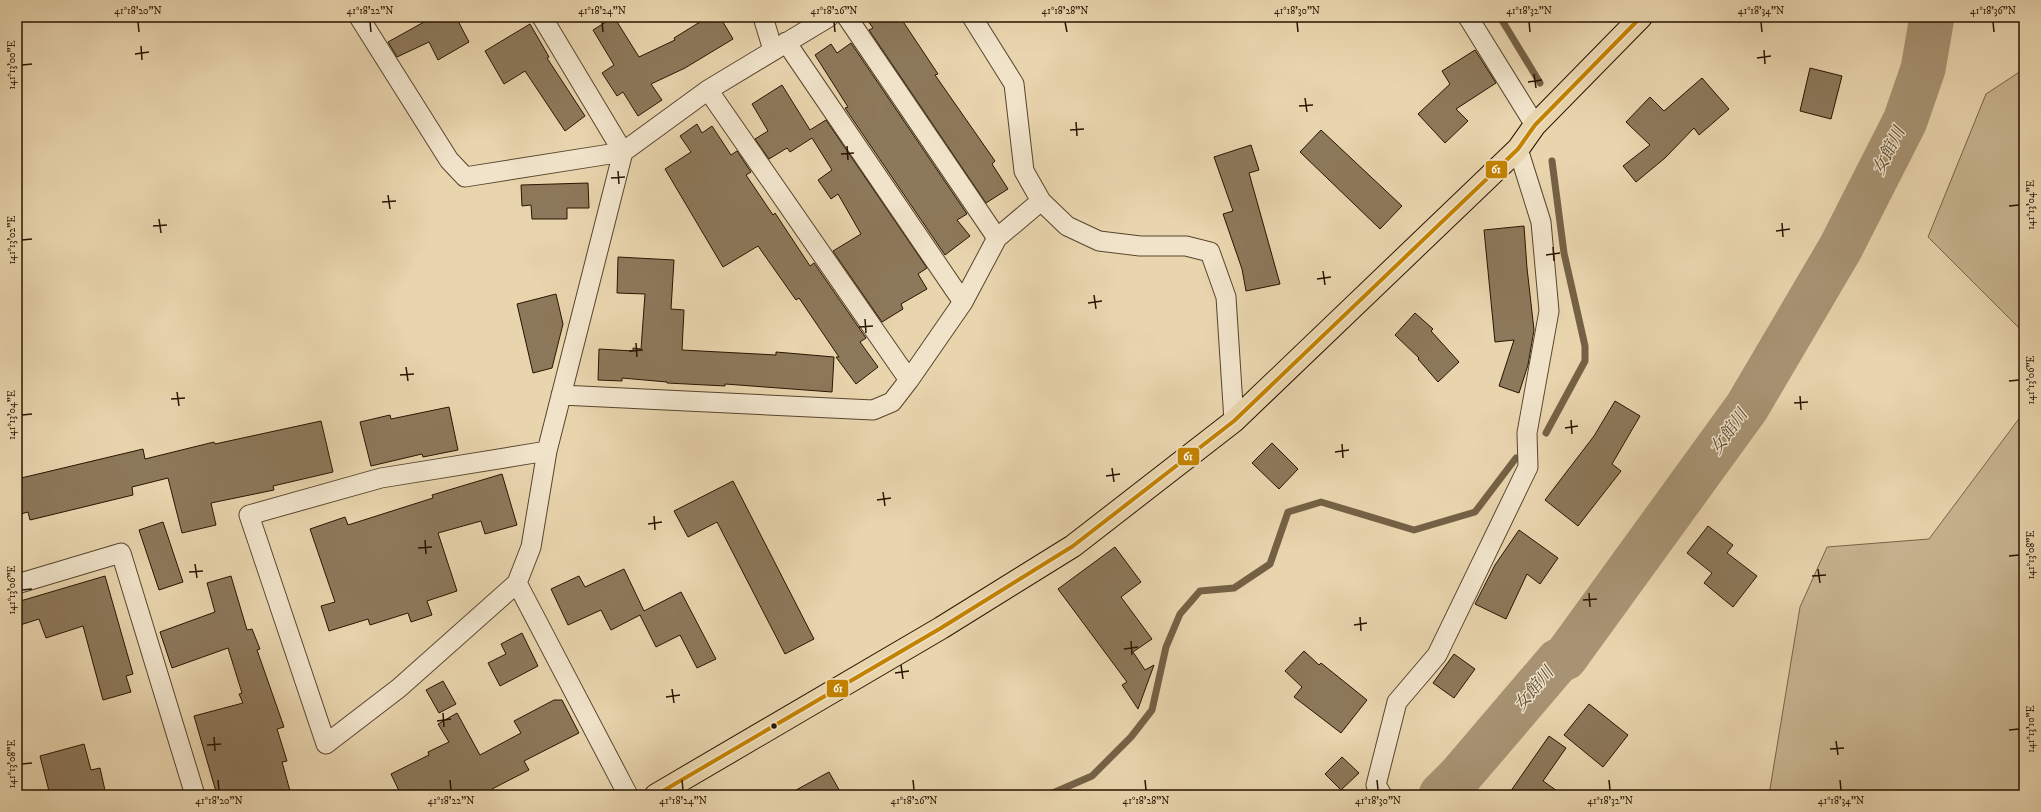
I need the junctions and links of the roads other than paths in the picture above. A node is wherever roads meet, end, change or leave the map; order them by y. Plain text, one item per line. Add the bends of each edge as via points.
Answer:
1 (360, 17) edge
2 (542, 17) edge
3 (763, 17) edge
4 (830, 17) edge
5 (847, 17) edge
6 (972, 17) edge
7 (1468, 17) edge
8 (1641, 17) edge
9 (780, 46) junction
10 (708, 90) junction
11 (1535, 125) junction
12 (1518, 149) junction
13 (623, 152) junction
14 (1040, 201) junction
15 (997, 238) junction
16 (963, 302) junction
17 (909, 380) junction
18 (561, 395) junction
19 (1234, 421) junction
20 (547, 451) junction
21 (517, 583) junction
22 (17, 584) edge
23 (1376, 792) edge
24 (196, 795) edge
25 (628, 795) edge
26 (656, 795) edge

1 - 13 street via 449,160 465,177
2 - 13 street
3 - 9 street
4 - 9 street
5 - 15 street
6 - 14 street via 1014,84 1024,171
7 - 11 street
8 - 11 highway
9 - 10 street
9 - 16 street
10 - 13 street
10 - 17 street
11 - 12 highway
12 - 19 highway
12 - 23 street via 1541,222 1549,311 1527,433 1528,468 1437,655 1397,702
13 - 18 street
14 - 15 street
14 - 19 street via 1067,226 1099,241 1140,246 1186,246 1210,252 1226,297
15 - 16 street
16 - 17 street
17 - 18 street via 892,402 873,410
18 - 20 street
19 - 26 highway via 1073,546 941,628
20 - 21 street via 531,547
20 - 21 street via 380,478 249,515 326,744 399,688
21 - 25 street
22 - 24 street via 121,553

